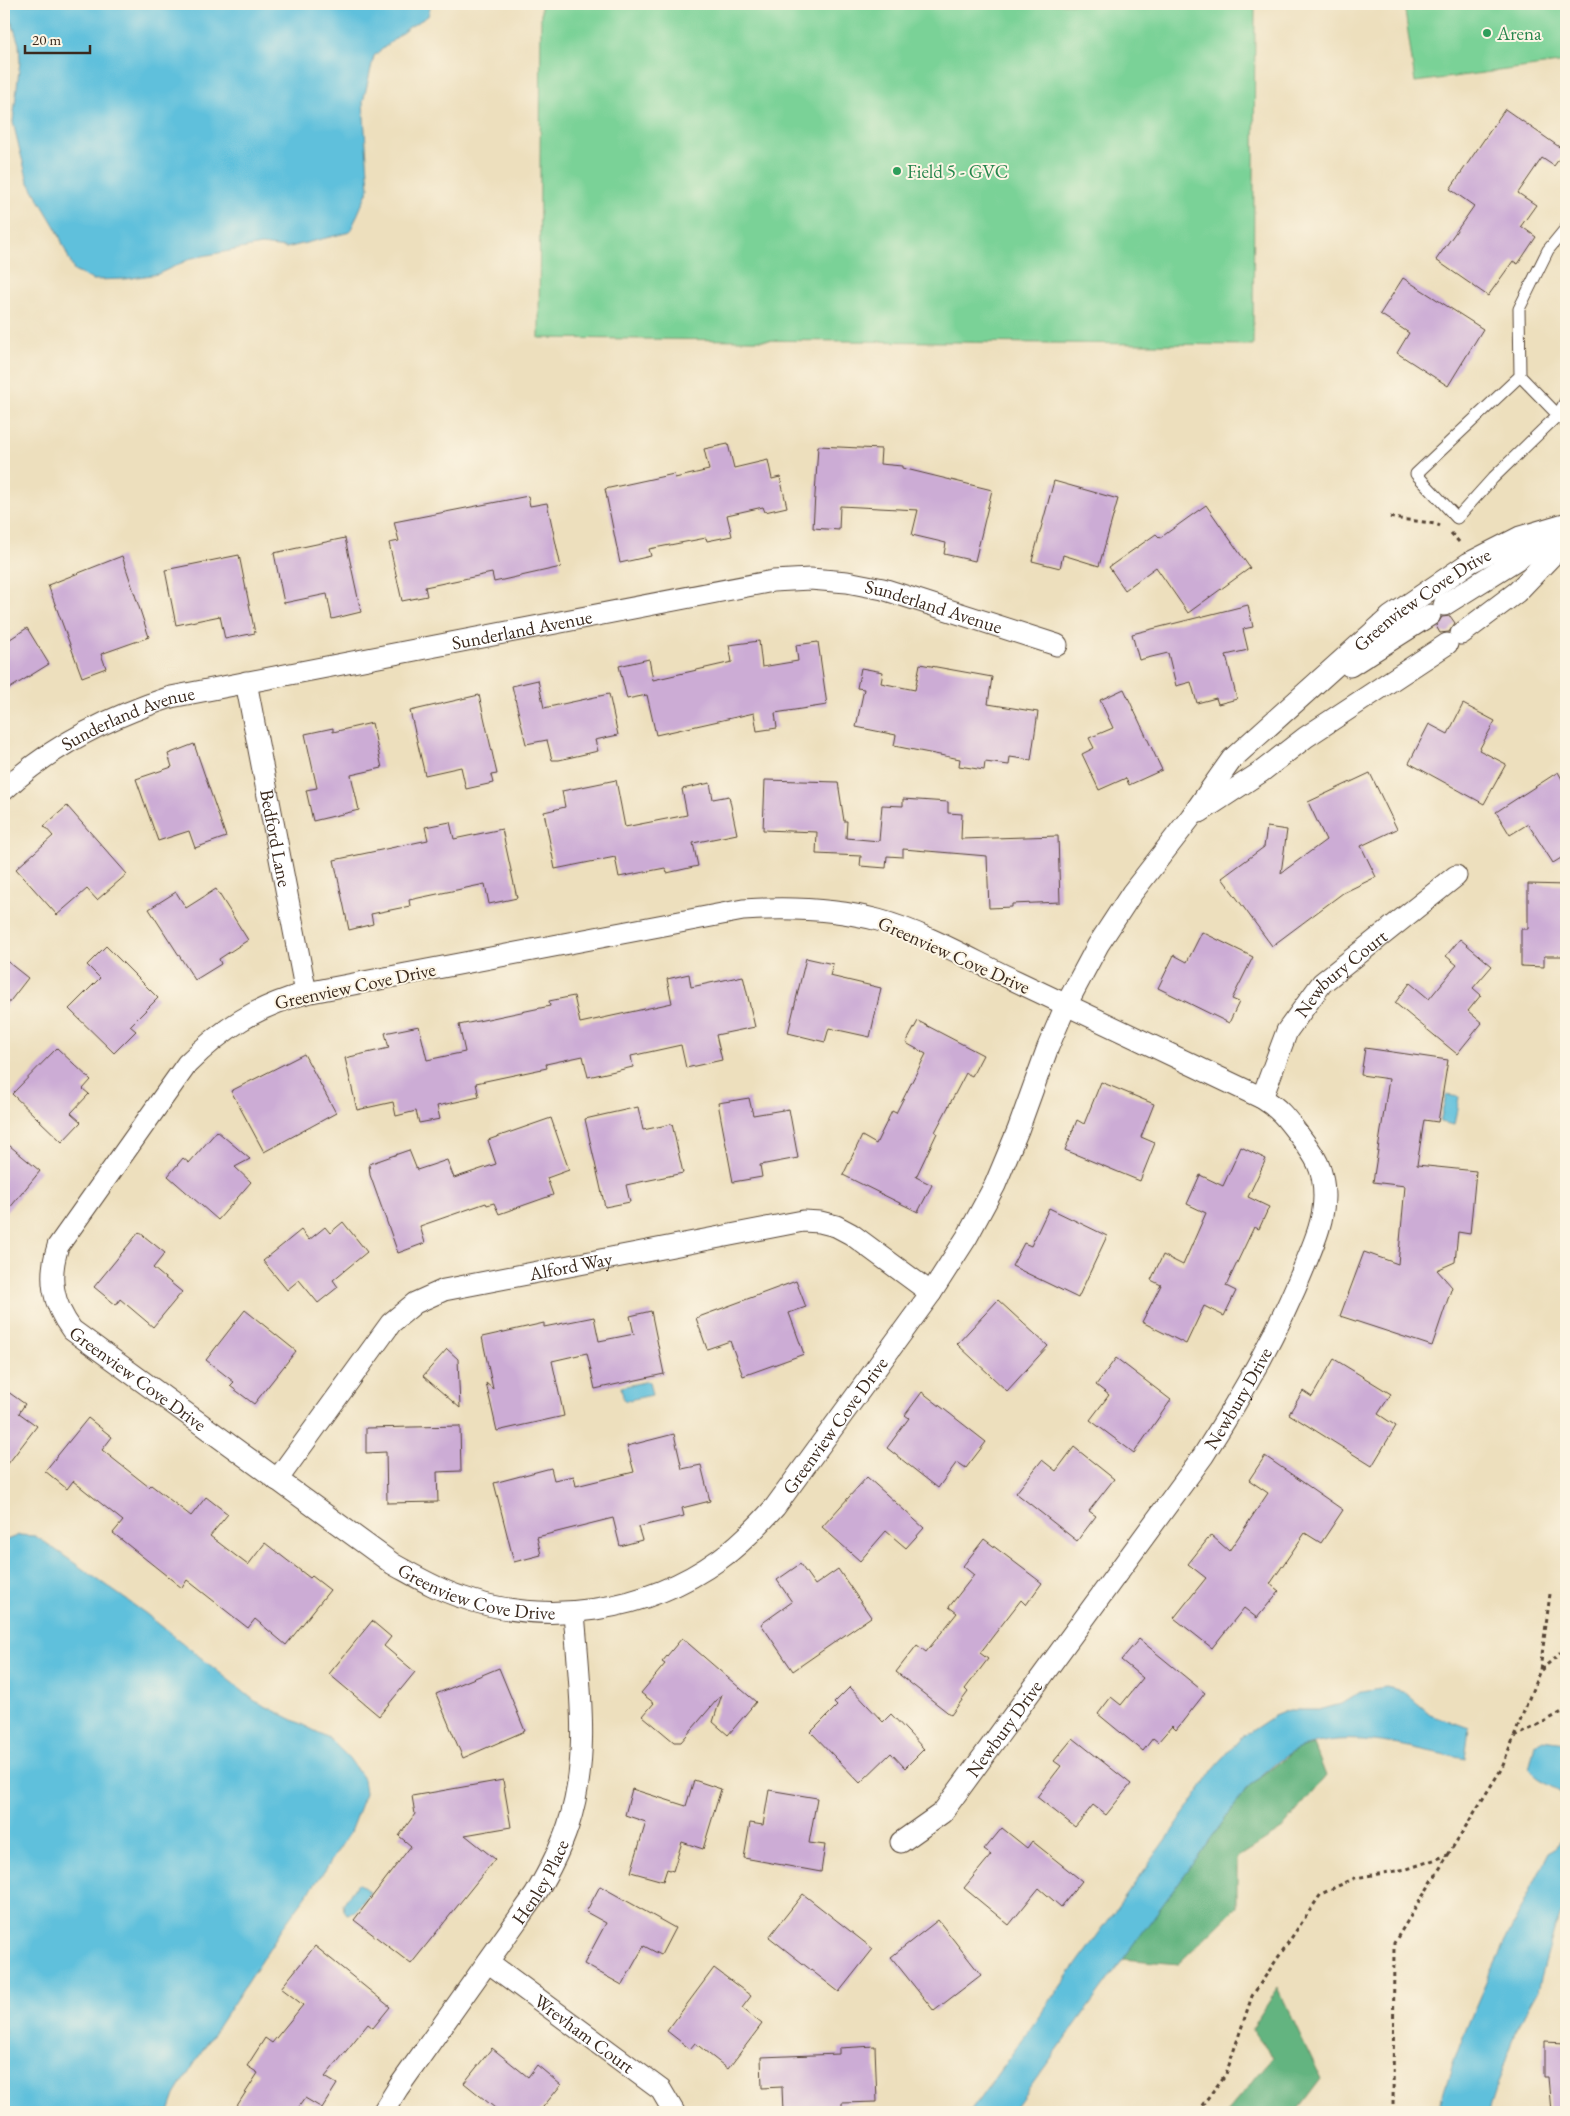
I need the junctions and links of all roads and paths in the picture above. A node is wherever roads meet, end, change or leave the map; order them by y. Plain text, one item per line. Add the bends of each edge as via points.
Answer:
1 (1566, 228) edge
2 (1520, 376) junction
3 (1566, 400) edge
4 (1562, 419) edge
5 (1390, 517) dead end
6 (1442, 527) dead end
7 (1565, 529) edge
8 (1450, 530) dead end
9 (1461, 545) dead end
10 (1057, 645) dead end
11 (246, 682) junction
12 (1296, 700) junction
13 (4, 790) edge
14 (1191, 817) junction
15 (1456, 876) dead end
16 (306, 993) junction
17 (1066, 1005) junction
18 (1262, 1098) junction
19 (931, 1293) junction
20 (277, 1480) junction
21 (1550, 1594) dead end
22 (574, 1612) junction
23 (1566, 1648) edge
24 (1540, 1670) junction
25 (1566, 1710) edge
26 (1514, 1738) junction
27 (900, 1842) dead end
28 (1448, 1855) junction
29 (488, 1962) junction
30 (383, 2112) edge
31 (674, 2112) edge
32 (1197, 2112) edge
33 (1393, 2112) edge

1 - 2 lane via 1548,250 1519,309
2 - 4 lane
2 - 4 lane via 1416,474 1457,518 1493,478
3 - 4 lane
5 - 6 path
7 - 12 street, Greenview Cove Drive
7 - 12 street, Greenview Cove Drive via 1520,537 1469,562 1390,617
7 - 14 street, Greenview Cove Drive via 1517,592 1454,639
8 - 9 path
10 - 11 street, Sunderland Avenue via 883,589 810,579 774,581
11 - 13 street, Sunderland Avenue via 171,697 93,727 50,753
11 - 16 street, Bedford Lane
12 - 14 street, Greenview Cove Drive via 1232,759
14 - 17 street, Greenview Cove Drive via 1132,893 1098,945
15 - 18 street, Newbury Court via 1322,983 1287,1031
16 - 17 street, Greenview Cove Drive via 743,910 789,907 879,920 922,936
16 - 20 street, Greenview Cove Drive via 266,1006 237,1021 187,1064 65,1232 51,1275 56,1304 72,1330
17 - 18 street, Newbury Drive
17 - 19 street, Greenview Cove Drive via 995,1185
18 - 27 street, Newbury Drive via 1277,1106 1311,1148 1318,1162 1324,1196 1318,1231 1275,1333 1242,1396 1203,1456 954,1797 942,1812
19 - 20 street, Alford Way via 851,1234 836,1226 803,1221 444,1290 415,1303 391,1323
19 - 22 street, Greenview Cove Drive via 775,1507 749,1535 687,1580 653,1595 616,1606
20 - 22 street, Greenview Cove Drive via 393,1564 426,1583 498,1607
21 - 24 path
22 - 29 street, Henley Place via 582,1748 568,1825 554,1861 535,1895
23 - 24 path
24 - 26 path
25 - 26 path
26 - 28 path via 1502,1768
28 - 32 path via 1407,1869 1355,1878 1321,1894 1252,1996 1226,2074
28 - 33 path via 1394,1943
29 - 30 street, Henley Place
29 - 31 street, Wrevham Court via 661,2090

